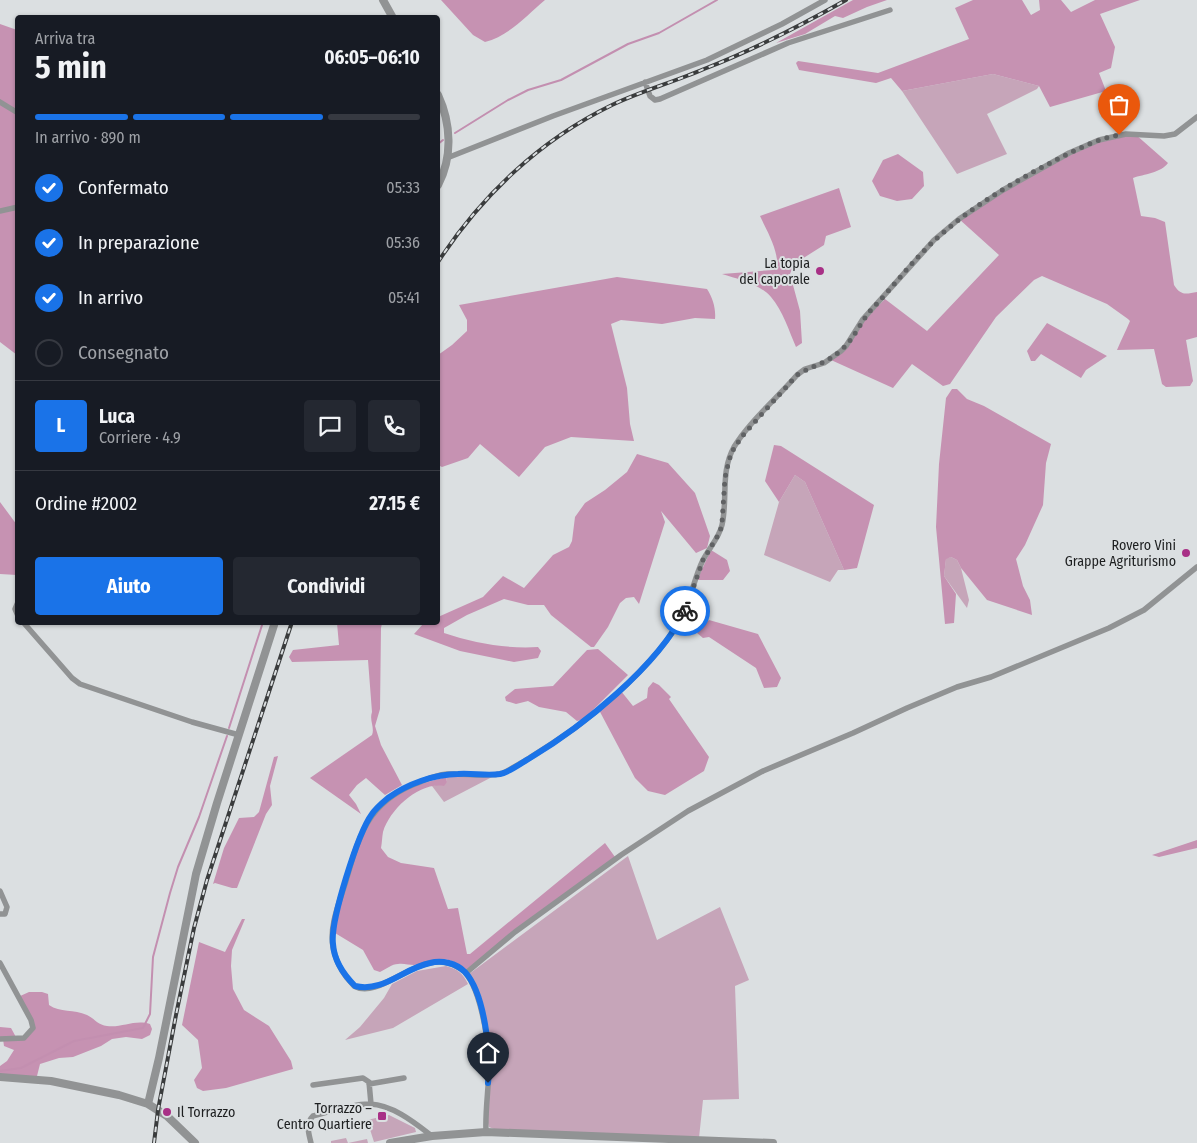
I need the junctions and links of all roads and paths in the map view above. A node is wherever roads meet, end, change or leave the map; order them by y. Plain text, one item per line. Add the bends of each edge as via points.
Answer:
1 (383, 0) edge
2 (825, 0) edge
3 (890, 10) dead end
4 (391, 15) edge
5 (645, 82) junction
6 (440, 100) edge
7 (0, 102) edge
8 (15, 111) edge
9 (1197, 117) edge
10 (447, 158) junction
11 (440, 181) edge
12 (15, 208) edge
13 (0, 211) edge
14 (1197, 567) edge
15 (26, 625) edge
16 (274, 625) edge
17 (239, 735) junction
18 (0, 891) edge
19 (0, 914) edge
20 (0, 962) edge
21 (466, 973) junction
22 (0, 1039) edge
23 (0, 1077) edge
24 (404, 1078) dead end
25 (369, 1084) junction
26 (312, 1085) dead end
27 (148, 1104) junction
28 (371, 1104) junction
29 (486, 1132) junction
30 (432, 1136) junction
31 (195, 1143) edge
32 (312, 1143) edge
33 (390, 1143) edge
34 (773, 1143) edge

1 - 4 street
2 - 5 street via 730,50
3 - 5 street via 788,43 660,99 651,97
5 - 10 street
6 - 10 street via 448,129
7 - 8 street
9 - 21 street via 1175,134 1126,134 1099,140 1003,190 934,240 869,313 846,346 824,363 797,375 734,448 725,478 720,532 703,560 680,621 640,670 586,720 506,772 444,774 431,778 400,790 371,814 350,867 332,930 333,948 342,970 355,986 367,988 431,963 451,964
10 - 11 street
12 - 13 street
14 - 21 street via 1144,610 1110,628 907,708 763,771 688,811 515,932
15 - 17 street via 80,684
16 - 17 street
17 - 27 street via 196,874
18 - 19 street via 8,907 4,914
20 - 22 street via 33,1028 24,1038
21 - 29 street via 480,1005 489,1050
23 - 27 street via 51,1081
24 - 25 street
25 - 26 street via 360,1078
25 - 28 street
27 - 31 street via 167,1116
28 - 30 street via 411,1120
28 - 32 street via 313,1116 308,1128
29 - 30 street
29 - 34 street
30 - 33 street

